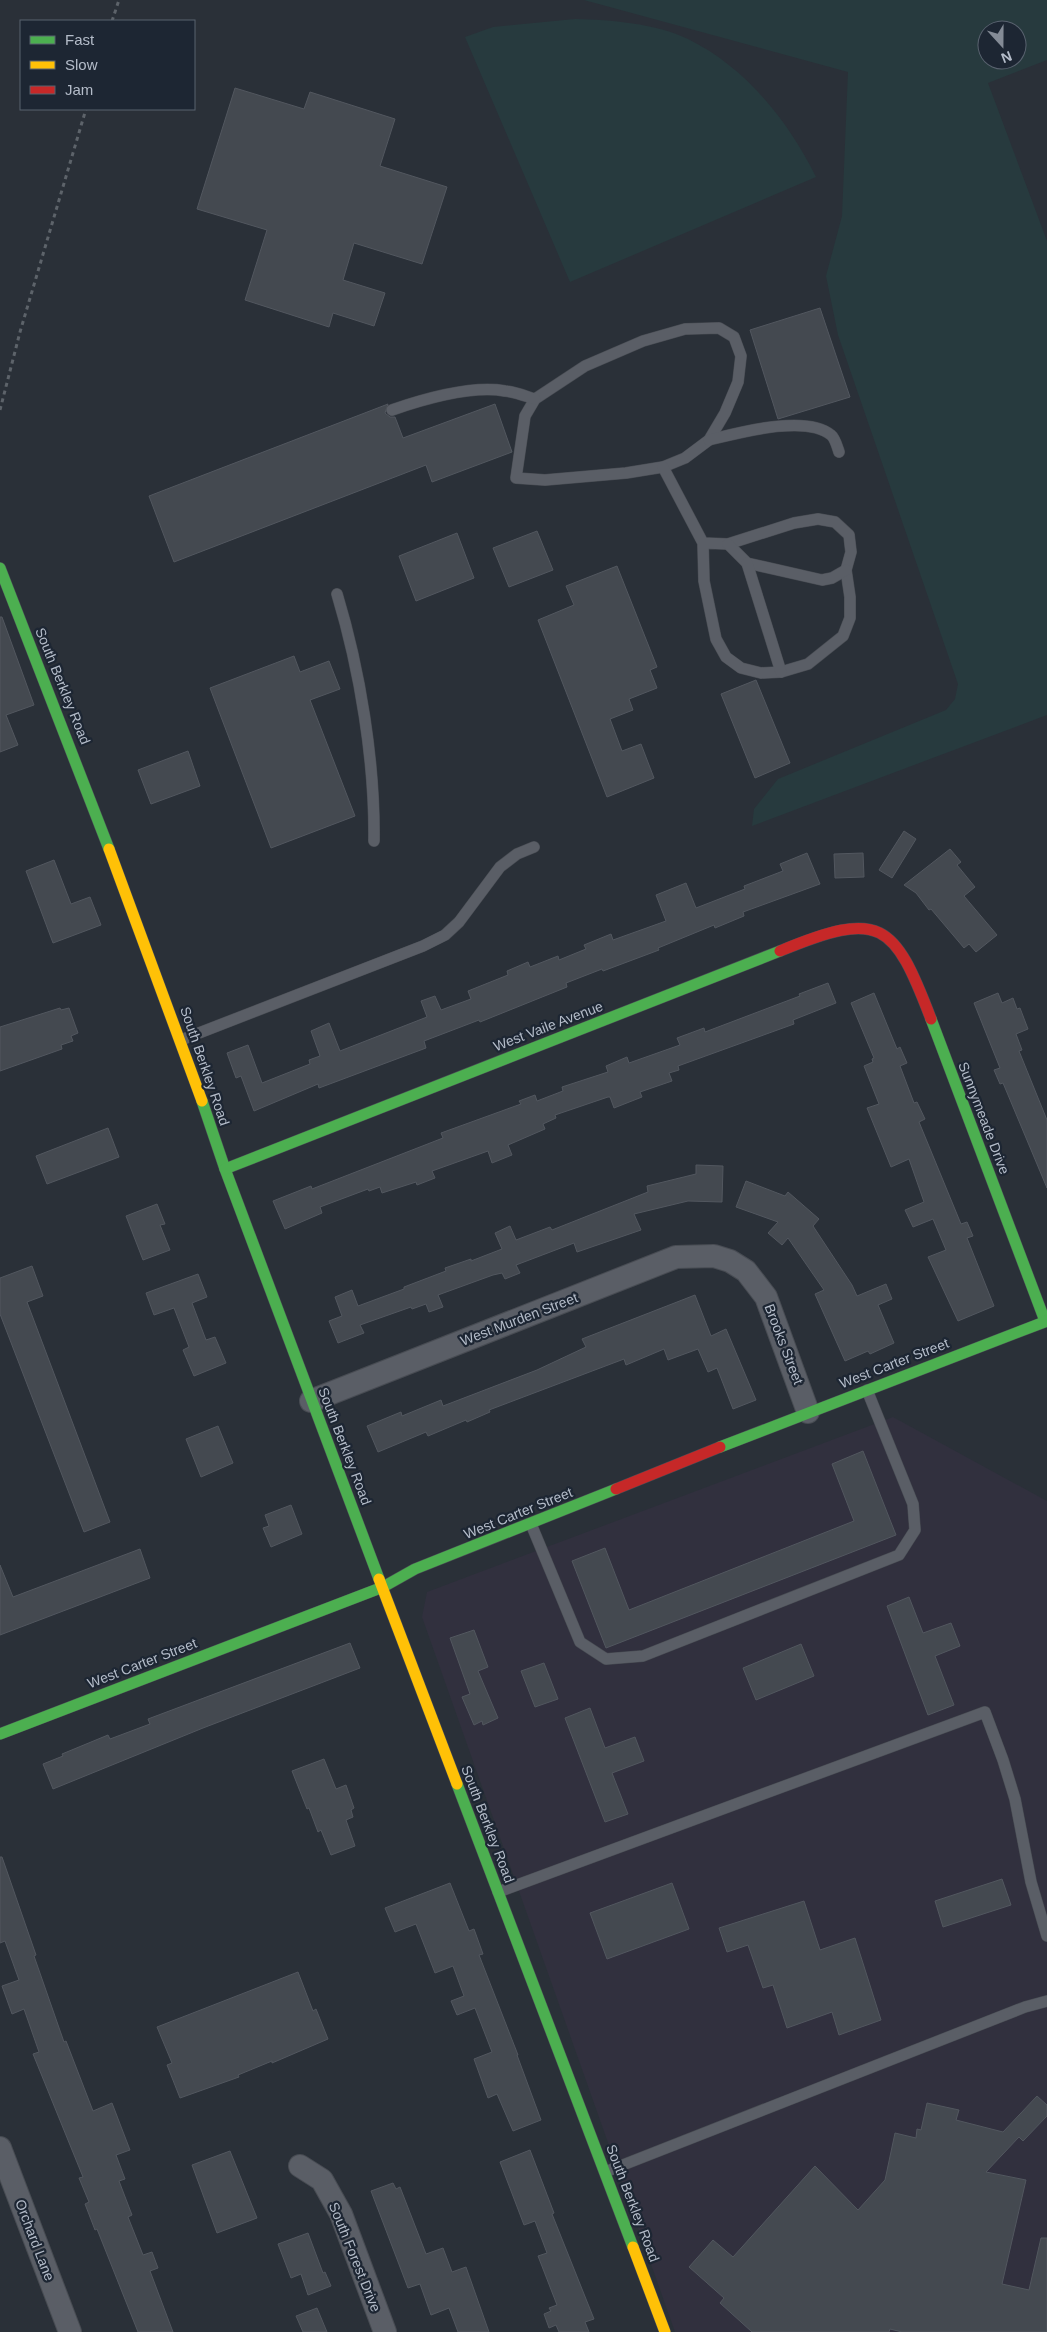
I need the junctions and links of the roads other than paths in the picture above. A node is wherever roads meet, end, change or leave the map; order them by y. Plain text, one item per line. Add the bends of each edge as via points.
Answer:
1 (535, 399) junction
2 (392, 410) dead end
3 (709, 440) junction
4 (839, 452) dead end
5 (663, 467) junction
6 (703, 543) junction
7 (728, 544) junction
8 (747, 563) junction
9 (0, 568) edge
10 (846, 570) junction
11 (337, 594) dead end
12 (781, 672) junction
13 (374, 841) dead end
14 (534, 847) dead end
15 (883, 933) joint
16 (181, 1040) junction
17 (226, 1169) junction
18 (730, 1260) joint
19 (1046, 1321) edge
20 (867, 1390) junction
21 (311, 1401) junction
22 (808, 1412) junction
23 (531, 1524) junction
24 (383, 1587) junction
25 (0, 1734) edge
26 (498, 1892) junction
27 (1047, 1936) edge
28 (1047, 2001) edge
29 (0, 2148) edge
30 (300, 2166) dead end
31 (605, 2172) junction
32 (70, 2332) edge
33 (385, 2332) edge
34 (665, 2332) edge

1 - 2 lane via 504,390 470,391
1 - 3 lane via 584,366 643,341 685,329 718,328 734,337 741,356 738,382
1 - 5 lane via 525,416 516,478 545,480
3 - 4 lane via 778,427 807,426 833,436
3 - 5 lane via 685,458
5 - 6 lane
6 - 7 lane
6 - 12 lane via 704,581 716,639 726,657 742,668 761,673
7 - 8 lane
7 - 10 lane via 794,523 818,519 835,522 849,535 851,552
8 - 10 lane via 822,580
8 - 12 lane
9 - 16 street, South Berkley Road
10 - 12 lane via 850,618 843,636 808,664
11 - 13 lane via 350,642 364,719 374,803
14 - 16 lane via 517,854 500,867 459,922 445,935
15 - 17 street, West Vaile Avenue via 865,927 845,928
15 - 19 street, Sunnymeade Drive via 903,952 913,972
16 - 17 street, South Berkley Road
17 - 21 street, South Berkley Road
18 - 21 street, West Murden Street via 714,1256 676,1257
18 - 22 street, Brooks Street via 746,1271 766,1297
19 - 20 street, West Carter Street
20 - 22 street, West Carter Street
20 - 23 lane via 913,1504 915,1530 899,1555 643,1656 606,1660 580,1642
21 - 24 street, South Berkley Road
22 - 23 street, West Carter Street
23 - 24 street, West Carter Street via 415,1569
24 - 25 street, West Carter Street
24 - 26 street, South Berkley Road
26 - 27 lane via 985,1712 1015,1799 1031,1882
26 - 31 street, South Berkley Road
28 - 31 lane
29 - 32 street, Orchard Lane
30 - 33 street, South Forest Drive via 322,2180 340,2214
31 - 34 street, South Berkley Road

